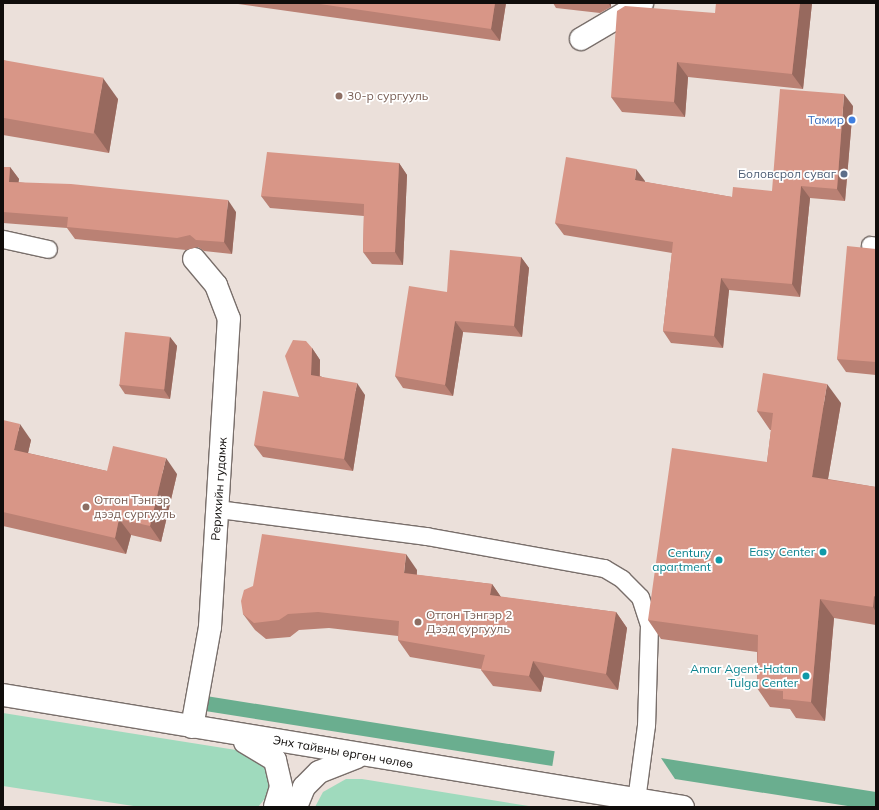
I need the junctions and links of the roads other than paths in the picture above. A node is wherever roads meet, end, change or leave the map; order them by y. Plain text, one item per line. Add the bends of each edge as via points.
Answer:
1 (642, 3) edge
2 (581, 39) dead end
3 (3, 239) edge
4 (48, 249) dead end
5 (194, 259) dead end
6 (218, 509) junction
7 (3, 695) edge
8 (192, 727) junction
9 (224, 732) junction
10 (362, 756) junction
11 (636, 800) junction
12 (275, 807) edge
13 (296, 807) edge
14 (683, 807) edge

1 - 2 main road
3 - 4 lane
5 - 6 main road, Рерихийн гудамж via 216,285 229,319
6 - 8 main road, Рерихийн гудамж via 210,627
6 - 11 lane via 426,536 604,568 622,579 640,597 649,625 646,725
7 - 8 main road, Энх тайвны өргөн чөлөө
8 - 9 main road, Энх тайвны өргөн чөлөө
9 - 10 main road, Энх тайвны өргөн чөлөө
9 - 12 main road via 266,751 275,760 281,787
10 - 11 main road, Энх тайвны өргөн чөлөө
10 - 13 main road via 319,772 304,787
11 - 14 main road, Энх тайвны өргөн чөлөө

